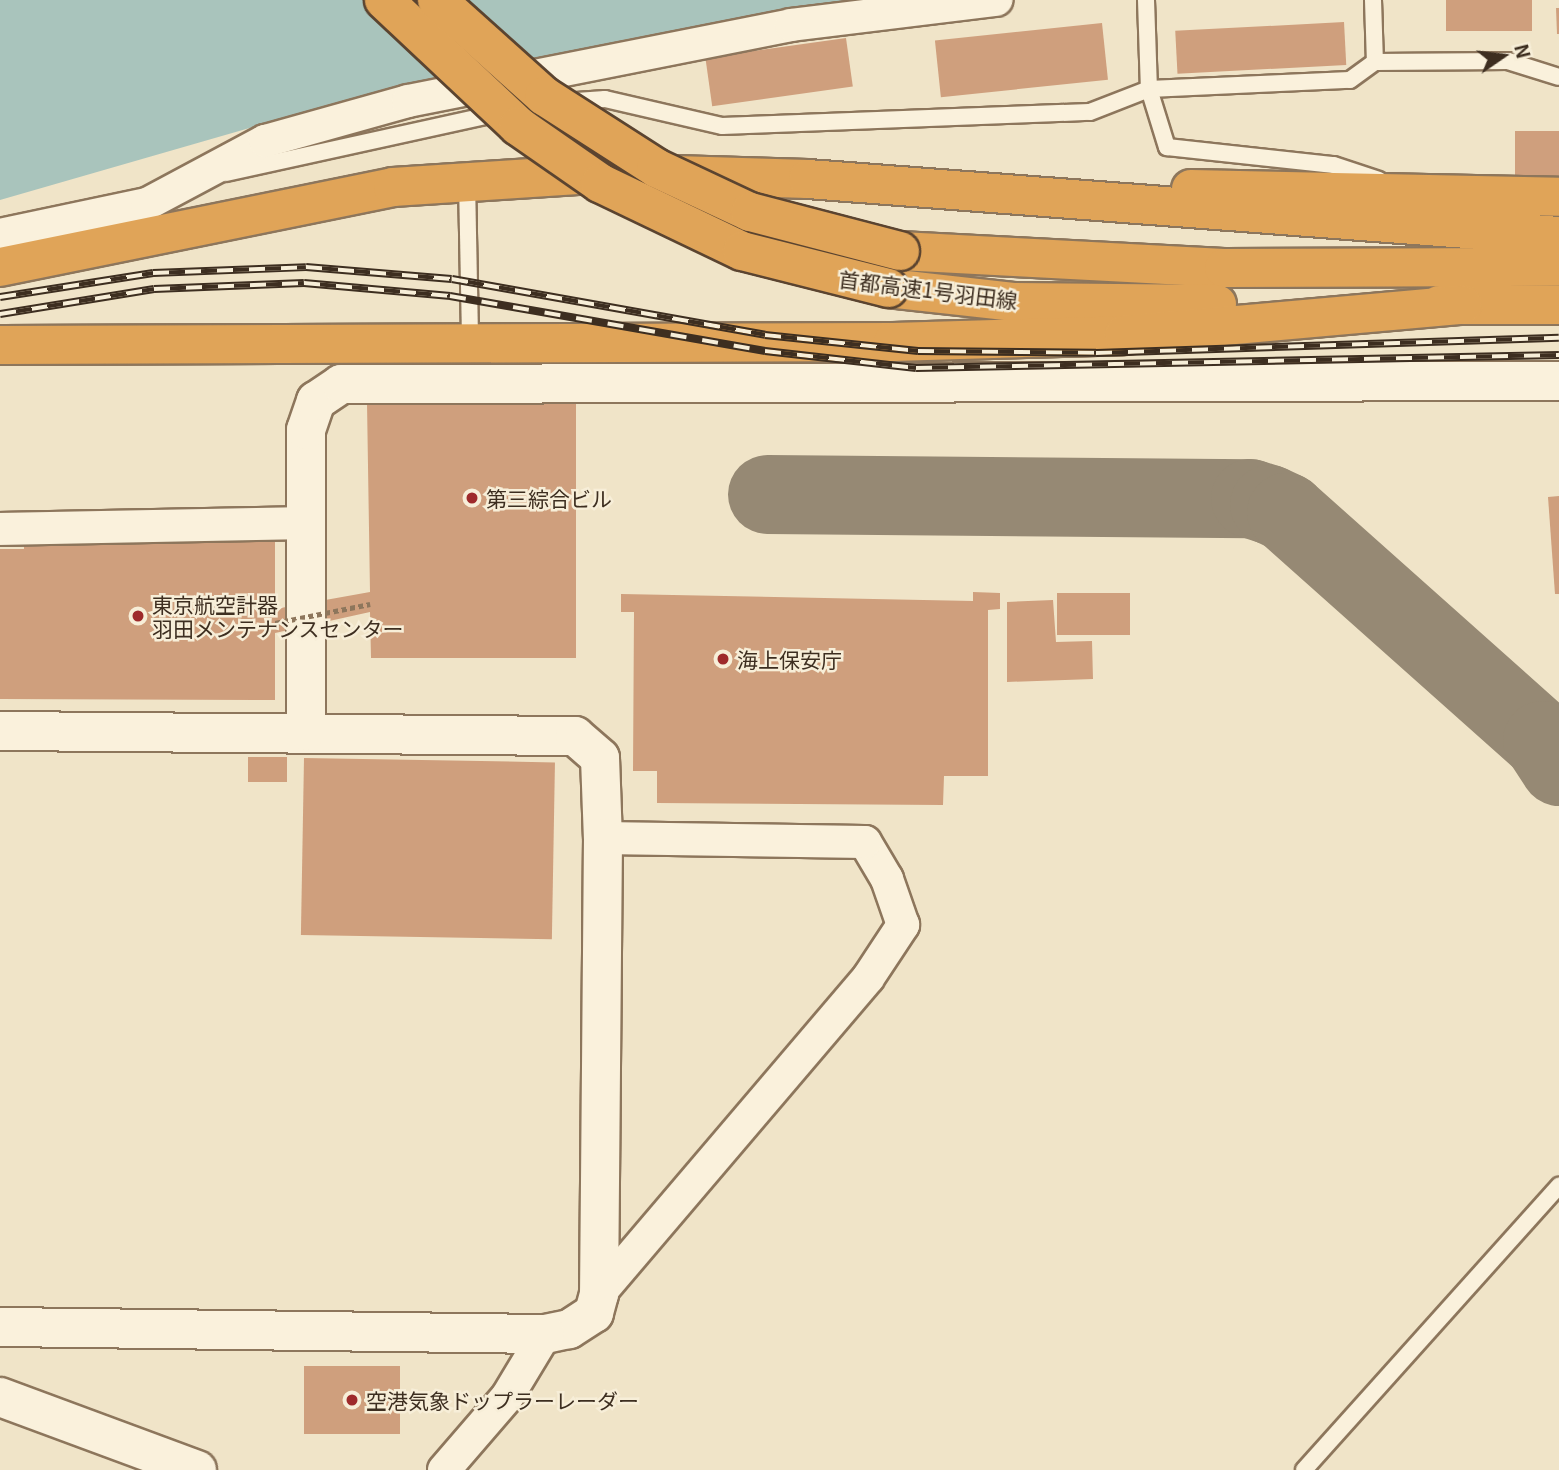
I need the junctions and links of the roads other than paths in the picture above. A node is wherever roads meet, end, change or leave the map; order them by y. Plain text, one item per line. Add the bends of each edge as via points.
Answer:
1 (384, 0) edge
2 (437, 0) edge
3 (996, 0) edge
4 (1146, 0) edge
5 (1373, 0) edge
6 (1375, 62) junction
7 (1559, 77) edge
8 (1149, 89) junction
9 (204, 178) junction
10 (467, 180) junction
11 (975, 192) junction
12 (1414, 192) junction
13 (1559, 197) edge
14 (0, 235) edge
15 (1559, 236) edge
16 (0, 267) edge
17 (1559, 267) edge
18 (1463, 305) junction
19 (1559, 305) edge
20 (470, 343) junction
21 (0, 345) edge
22 (1559, 381) edge
23 (305, 523) junction
24 (0, 529) edge
25 (0, 731) edge
26 (306, 731) junction
27 (603, 838) junction
28 (1559, 1186) edge
29 (599, 1294) junction
30 (0, 1327) edge
31 (545, 1334) junction
32 (0, 1396) edge
33 (197, 1470) edge
34 (444, 1470) edge
35 (1304, 1470) edge

1 - 18 highway, 首都高速1号羽田線, bridge via 518,126 600,183 742,251 888,288 1084,304
2 - 17 highway, 首都高速1号羽田線, bridge via 544,96 656,169 750,212 900,251 1224,268
3 - 9 street via 791,25 408,101 265,141
4 - 8 lane
5 - 6 lane
6 - 7 lane via 1508,61
6 - 8 lane via 1350,80
8 - 9 lane via 1090,112 722,126 605,99 527,108
8 - 12 lane via 1167,147 1334,164
9 - 14 street via 147,204
10 - 11 highway via 710,175
10 - 16 highway via 311,200
10 - 20 lane
11 - 12 highway
11 - 15 highway
12 - 13 highway
18 - 19 highway, 首都高速1号羽田線
18 - 20 highway via 1124,335
20 - 21 highway
22 - 23 street via 341,384 316,401 306,430
23 - 24 street
23 - 26 street
25 - 26 street
26 - 27 street via 575,736 600,758
27 - 29 street
27 - 29 street via 865,842 887,879 903,925 868,978
28 - 35 lane
29 - 31 street via 594,1314 569,1329
30 - 31 street
31 - 34 street via 508,1397
32 - 33 street

